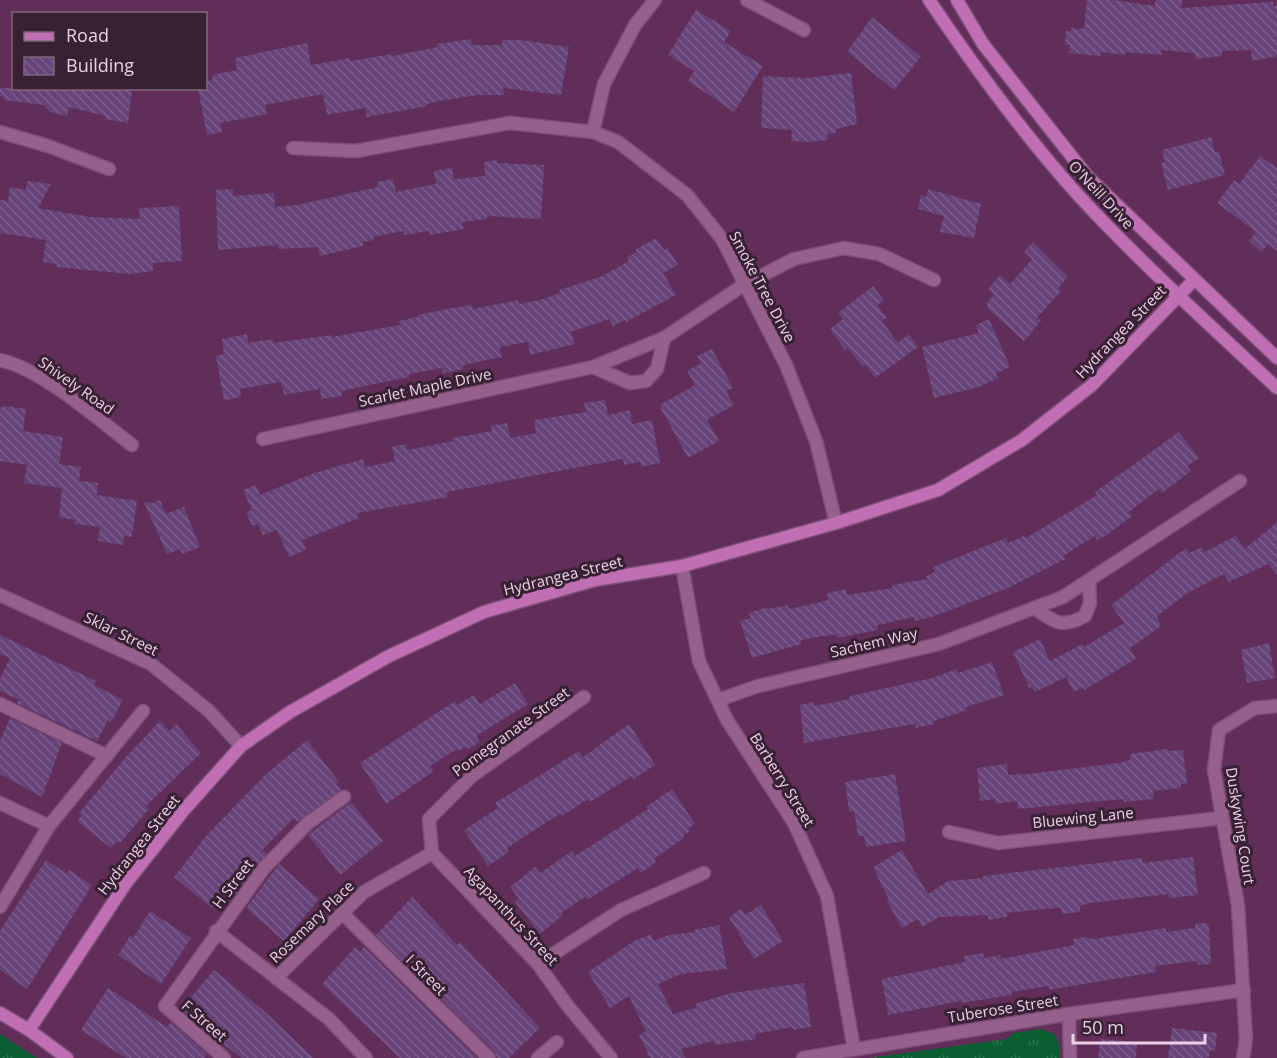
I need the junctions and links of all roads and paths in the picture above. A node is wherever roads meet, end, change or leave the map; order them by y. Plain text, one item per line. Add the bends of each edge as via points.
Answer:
1 (655, 0) edge
2 (747, 0) edge
3 (929, 0) edge
4 (957, 0) edge
5 (804, 30) dead end
6 (593, 132) junction
7 (2, 135) edge
8 (293, 148) dead end
9 (110, 169) dead end
10 (934, 280) dead end
11 (1194, 280) junction
12 (745, 284) junction
13 (1177, 296) junction
14 (664, 338) junction
15 (1277, 358) edge
16 (0, 360) edge
17 (593, 367) junction
18 (1277, 388) edge
19 (263, 439) dead end
20 (132, 445) dead end
21 (1240, 481) dead end
22 (836, 523) junction
23 (682, 566) junction
24 (1089, 580) junction
25 (0, 596) edge
26 (1034, 608) junction
27 (584, 697) dead end
28 (718, 700) junction
29 (0, 704) edge
30 (1277, 706) edge
31 (143, 711) dead end
32 (242, 746) junction
33 (107, 756) junction
34 (344, 797) dead end
35 (0, 803) edge
36 (1221, 818) junction
37 (50, 826) junction
38 (949, 832) dead end
39 (432, 853) junction
40 (704, 873) dead end
41 (0, 905) edge
42 (342, 913) junction
43 (216, 931) junction
44 (538, 964) junction
45 (276, 978) junction
46 (1244, 990) junction
47 (165, 1006) joint
48 (0, 1013) edge
49 (1069, 1014) junction
50 (29, 1030) junction
51 (557, 1042) dead end
52 (854, 1049) junction
53 (67, 1058) edge
54 (224, 1058) edge
55 (366, 1058) edge
56 (489, 1058) edge
57 (538, 1058) edge
58 (611, 1058) edge
59 (803, 1058) edge
60 (1070, 1058) edge
61 (1243, 1058) edge

1 - 6 street via 635,25 604,84
2 - 5 street
3 - 13 street, O'Neill Drive via 1017,123 1078,194
4 - 11 street, O'Neill Drive via 983,44 1088,177
6 - 8 street, Smoke Tree Drive via 510,123 356,151
6 - 12 street, Smoke Tree Drive via 618,142 687,195 722,239
7 - 9 street
10 - 12 street, Scarlet Maple Drive via 879,254 844,248 794,259
11 - 13 street, Hydrangea Street
11 - 15 street, O'Neill Drive
12 - 14 street, Scarlet Maple Drive
12 - 22 street, Smoke Tree Drive via 786,365 816,441
13 - 18 street, O'Neill Drive
13 - 22 street, Hydrangea Street via 1092,386 1022,440 938,490
14 - 17 street, Scarlet Maple Drive
14 - 17 street via 657,369 646,381 630,383
16 - 20 street, Shively Road via 16,363
17 - 19 street, Scarlet Maple Drive
21 - 24 street, Sachem Way
22 - 23 street, Hydrangea Street
23 - 28 street, Barberry Street via 699,661
23 - 32 street, Hydrangea Street via 595,580 484,612 389,656 290,712
24 - 26 street, Sachem Way via 1063,597
24 - 26 street via 1090,603 1085,616 1070,624 1056,622
25 - 32 street, Sklar Street via 151,664 209,711
26 - 28 street, Sachem Way via 939,644 758,686
27 - 39 street, Pomegranate Street via 473,775 429,819
28 - 52 street, Barberry Street via 757,769 794,823 827,896
29 - 33 street
30 - 36 street, Duskywing Court via 1254,708 1219,730 1214,770
31 - 33 street
32 - 50 street, Hydrangea Street via 126,883
33 - 37 street
34 - 43 street, H Street via 308,823 264,868
35 - 37 street
36 - 38 street, Bluewing Lane via 998,843
36 - 46 street, Duskywing Court via 1238,904
37 - 41 street
39 - 42 street, Rosemary Place via 364,892
39 - 44 street, Agapanthus Street
40 - 44 street via 621,910
42 - 45 street, Rosemary Place
42 - 56 street, I Street
43 - 45 street
43 - 47 street, H Street
44 - 58 street, Agapanthus Street
45 - 55 street via 329,1019
46 - 49 street, Tuberose Street
46 - 61 street, Duskywing Court
47 - 54 street, F Street
48 - 50 street
49 - 52 street, Tuberose Street
49 - 60 street
50 - 53 street
51 - 57 street
52 - 59 street, Tuberose Street

